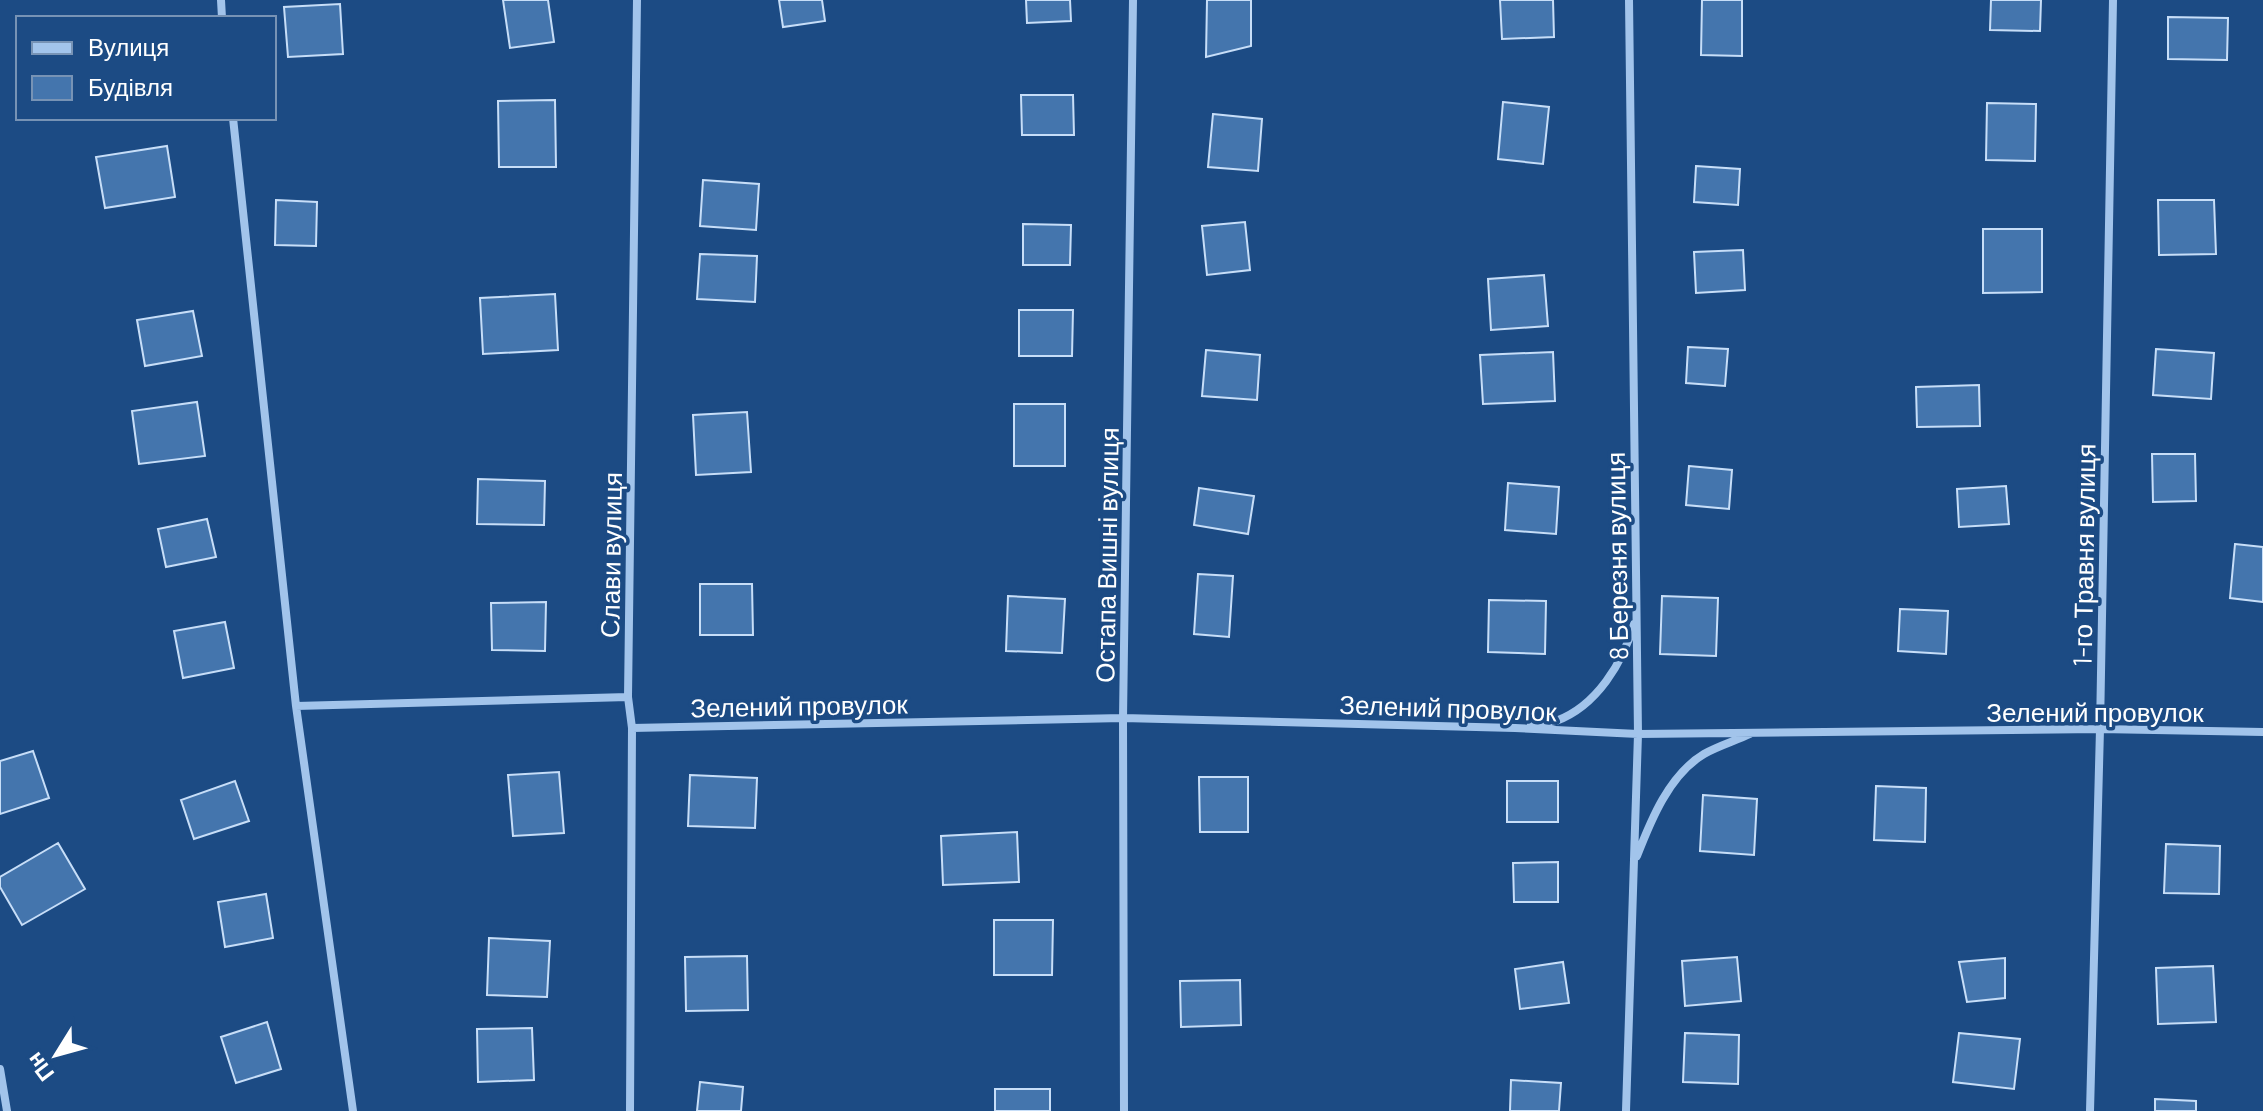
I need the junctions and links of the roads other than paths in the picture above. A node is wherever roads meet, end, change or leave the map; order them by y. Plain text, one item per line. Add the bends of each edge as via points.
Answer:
1 (637, 0) edge
2 (1133, 0) edge
3 (1629, 0) edge
4 (2113, 0) edge
5 (233, 120) edge
6 (1637, 615) junction
7 (628, 697) junction
8 (296, 706) junction
9 (1123, 718) junction
10 (632, 728) junction
11 (1515, 728) junction
12 (2100, 729) junction
13 (1755, 732) junction
14 (2263, 732) edge
15 (1638, 734) junction
16 (1633, 864) junction
17 (0, 1069) edge
18 (7, 1111) edge
19 (353, 1111) edge
20 (630, 1111) edge
21 (1124, 1111) edge
22 (1626, 1111) edge
23 (2090, 1111) edge

1 - 7 street, Слави вулиця
2 - 9 street, Остапа Вишні вулиця
3 - 6 street, 8 Березня вулиця
4 - 12 street, 1-го Травня вулиця
5 - 8 street
6 - 11 street via 1628,647 1595,693 1557,720
6 - 15 street, 8 Березня вулиця
7 - 8 street
7 - 10 street, Слави вулиця
8 - 19 street
9 - 10 street, Зелений провулок
9 - 11 street, Зелений провулок
9 - 21 street, Остапа Вишні вулиця
10 - 20 street, Слави вулиця
11 - 15 street, Зелений провулок
12 - 13 street, Зелений провулок
12 - 14 street, Зелений провулок
12 - 23 street, 1-го Травня вулиця
13 - 15 street, Зелений провулок
13 - 16 street via 1704,754 1681,773
15 - 16 street, 8 Березня вулиця
16 - 22 street, 8 Березня вулиця
17 - 18 street

